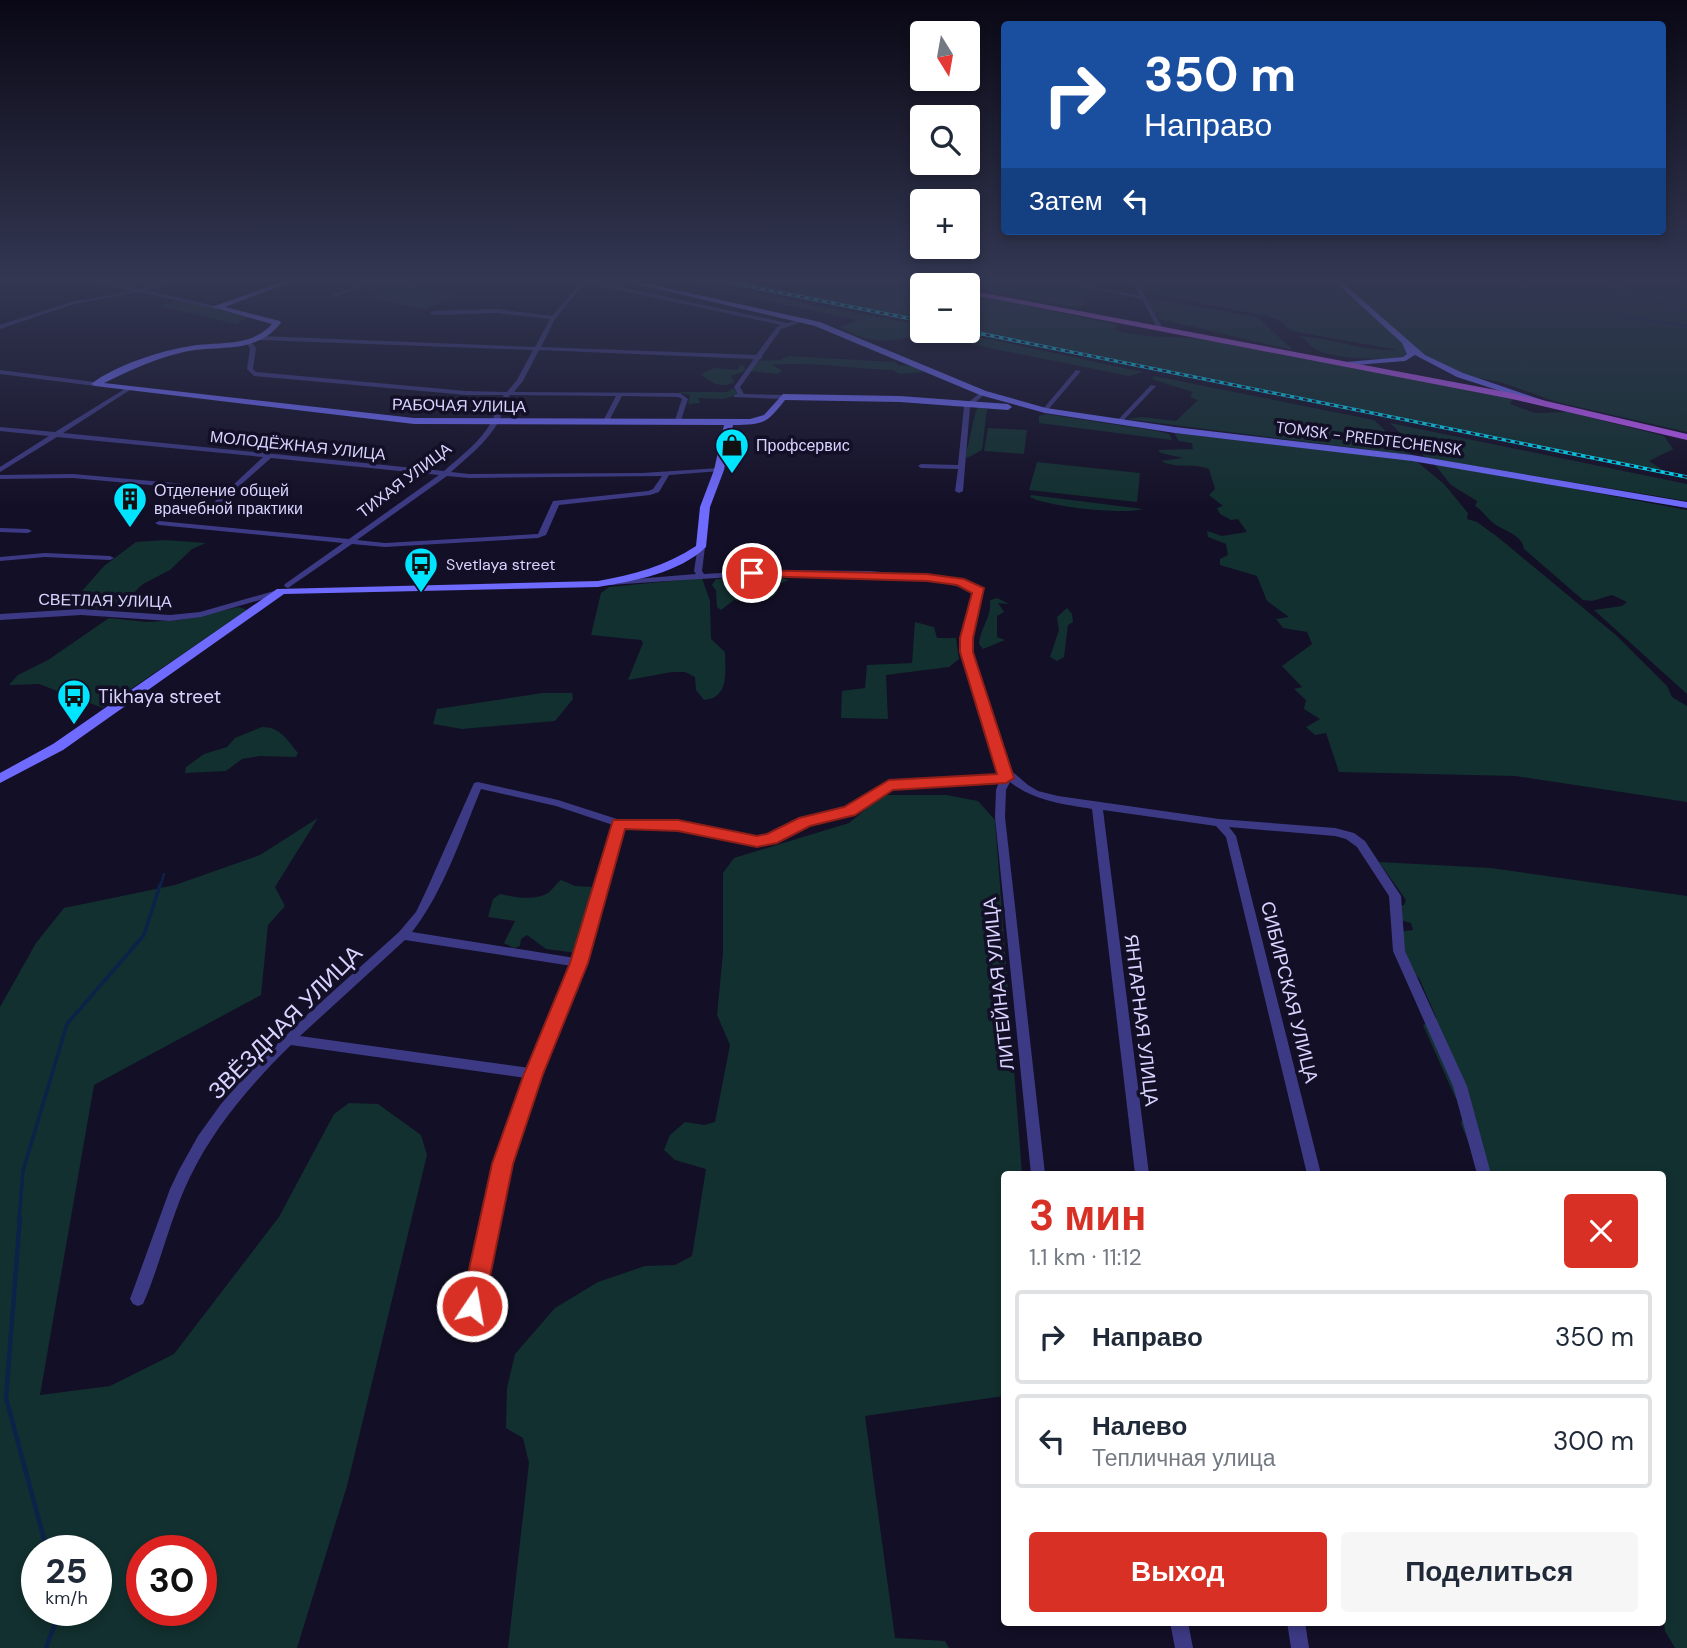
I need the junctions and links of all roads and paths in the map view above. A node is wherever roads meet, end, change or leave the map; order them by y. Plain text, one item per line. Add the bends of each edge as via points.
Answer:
1 (160, 356) edge
2 (252, 356) edge
3 (532, 356) edge
4 (733, 356) edge
5 (897, 356) edge
6 (1303, 356) edge
7 (760, 357) joint
8 (1408, 357) joint
9 (1422, 357) joint
10 (1368, 366) junction
11 (1078, 371) dead end
12 (0, 372) edge
13 (95, 384) junction
14 (1153, 386) dead end
15 (128, 389) junction
16 (1500, 391) junction
17 (511, 392) junction
18 (983, 393) junction
19 (620, 394) junction
20 (783, 397) junction
21 (972, 404) junction
22 (1045, 410) junction
23 (496, 420) junction
24 (606, 421) junction
25 (677, 423) junction
26 (729, 423) junction
27 (1118, 423) junction
28 (0, 429) edge
29 (55, 434) junction
30 (1687, 436) edge
31 (269, 456) junction
32 (2, 466) edge
33 (920, 466) dead end
34 (960, 467) junction
35 (719, 470) junction
36 (667, 473) junction
37 (445, 474) junction
38 (0, 477) edge
39 (228, 490) junction
40 (959, 491) dead end
41 (1687, 505) edge
42 (209, 510) dead end
43 (159, 523) dead end
44 (0, 530) edge
45 (28, 531) dead end
46 (349, 543) junction
47 (700, 552) junction
48 (110, 558) dead end
49 (0, 559) edge
50 (702, 576) junction
51 (598, 584) junction
52 (285, 589) junction
53 (0, 617) edge
54 (1003, 768) junction
55 (0, 779) edge
56 (1097, 806) junction
57 (619, 823) junction
58 (1219, 823) junction
59 (403, 935) junction
60 (579, 963) junction
61 (291, 1040) junction
62 (534, 1074) junction
63 (1038, 1171) edge
64 (1142, 1171) edge
65 (1313, 1171) edge
66 (1483, 1171) edge
67 (138, 1299) dead end
68 (472, 1306) dead end
69 (1180, 1626) edge
70 (1297, 1626) edge
71 (1184, 1648) edge
72 (1300, 1648) edge

1 - 13 street
2 - 17 street via 254,374 466,393
3 - 17 street, ТИХАЯ УЛИЦА
4 - 7 street
5 - 18 street
6 - 10 main road
7 - 20 street via 737,387 739,395
8 - 9 street
8 - 10 street
9 - 16 street
10 - 16 main road
11 - 22 street
12 - 13 street, РАБОЧАЯ УЛИЦА
13 - 15 street, РАБОЧАЯ УЛИЦА
14 - 27 street
15 - 23 street, РАБОЧАЯ УЛИЦА via 373,418
15 - 29 street
16 - 30 main road
17 - 19 street
17 - 23 street, ТИХАЯ УЛИЦА via 500,403
18 - 21 street
18 - 22 street
19 - 24 street
19 - 25 street via 684,397
20 - 21 street
20 - 26 street, РАБОЧАЯ УЛИЦА via 767,417
21 - 22 street
21 - 34 street via 967,406
22 - 27 street, TOMSK - PREDTECHENSK
23 - 24 street, РАБОЧАЯ УЛИЦА
23 - 37 street, ТИХАЯ УЛИЦА
24 - 25 street, РАБОЧАЯ УЛИЦА
25 - 26 street, РАБОЧАЯ УЛИЦА
26 - 35 street
27 - 41 street, TOMSK - PREDTECHENSK via 1412,458
28 - 29 street, МОЛОДЁЖНАЯ УЛИЦА
29 - 31 street, МОЛОДЁЖНАЯ УЛИЦА
29 - 32 street
31 - 37 street, МОЛОДЁЖНАЯ УЛИЦА
31 - 39 street
33 - 34 street
34 - 40 street
35 - 36 street, МОЛОДЁЖНАЯ УЛИЦА
35 - 47 street via 705,507
36 - 37 street, МОЛОДЁЖНАЯ УЛИЦА
36 - 46 street via 650,493 556,503 538,536
37 - 46 street, ТИХАЯ УЛИЦА
38 - 39 street via 73,476
39 - 42 street
43 - 46 street
44 - 45 street
46 - 52 street, ТИХАЯ УЛИЦА
47 - 50 street via 698,571
47 - 51 street, СВЕТЛАЯ УЛИЦА via 649,573
48 - 49 street via 45,555
50 - 51 street
50 - 54 street via 807,573 927,578 975,588 979,594 967,652
51 - 52 street, СВЕТЛАЯ УЛИЦА
52 - 53 street, СВЕТЛАЯ УЛИЦА via 170,618 81,612
52 - 55 street via 58,747
54 - 56 street via 1017,784 1036,795
54 - 57 street via 889,785 849,811 805,822 771,839
54 - 63 street, ЛИТЕЙНАЯ УЛИЦА via 1000,817
56 - 58 street
56 - 64 street, ЯНТАРНАЯ УЛИЦА
57 - 59 street, ЗВЁЗДНАЯ УЛИЦА via 478,785 433,889
57 - 60 street
58 - 65 street, СИБИРСКАЯ УЛИЦА via 1231,836
58 - 66 street via 1335,832 1361,844 1395,896 1399,951 1461,1086
59 - 60 street
59 - 61 street, ЗВЁЗДНАЯ УЛИЦА
60 - 62 street
61 - 62 street
61 - 67 street, ЗВЁЗДНАЯ УЛИЦА via 244,1086 212,1127 185,1174
62 - 68 street via 503,1164
69 - 71 street
70 - 72 street

